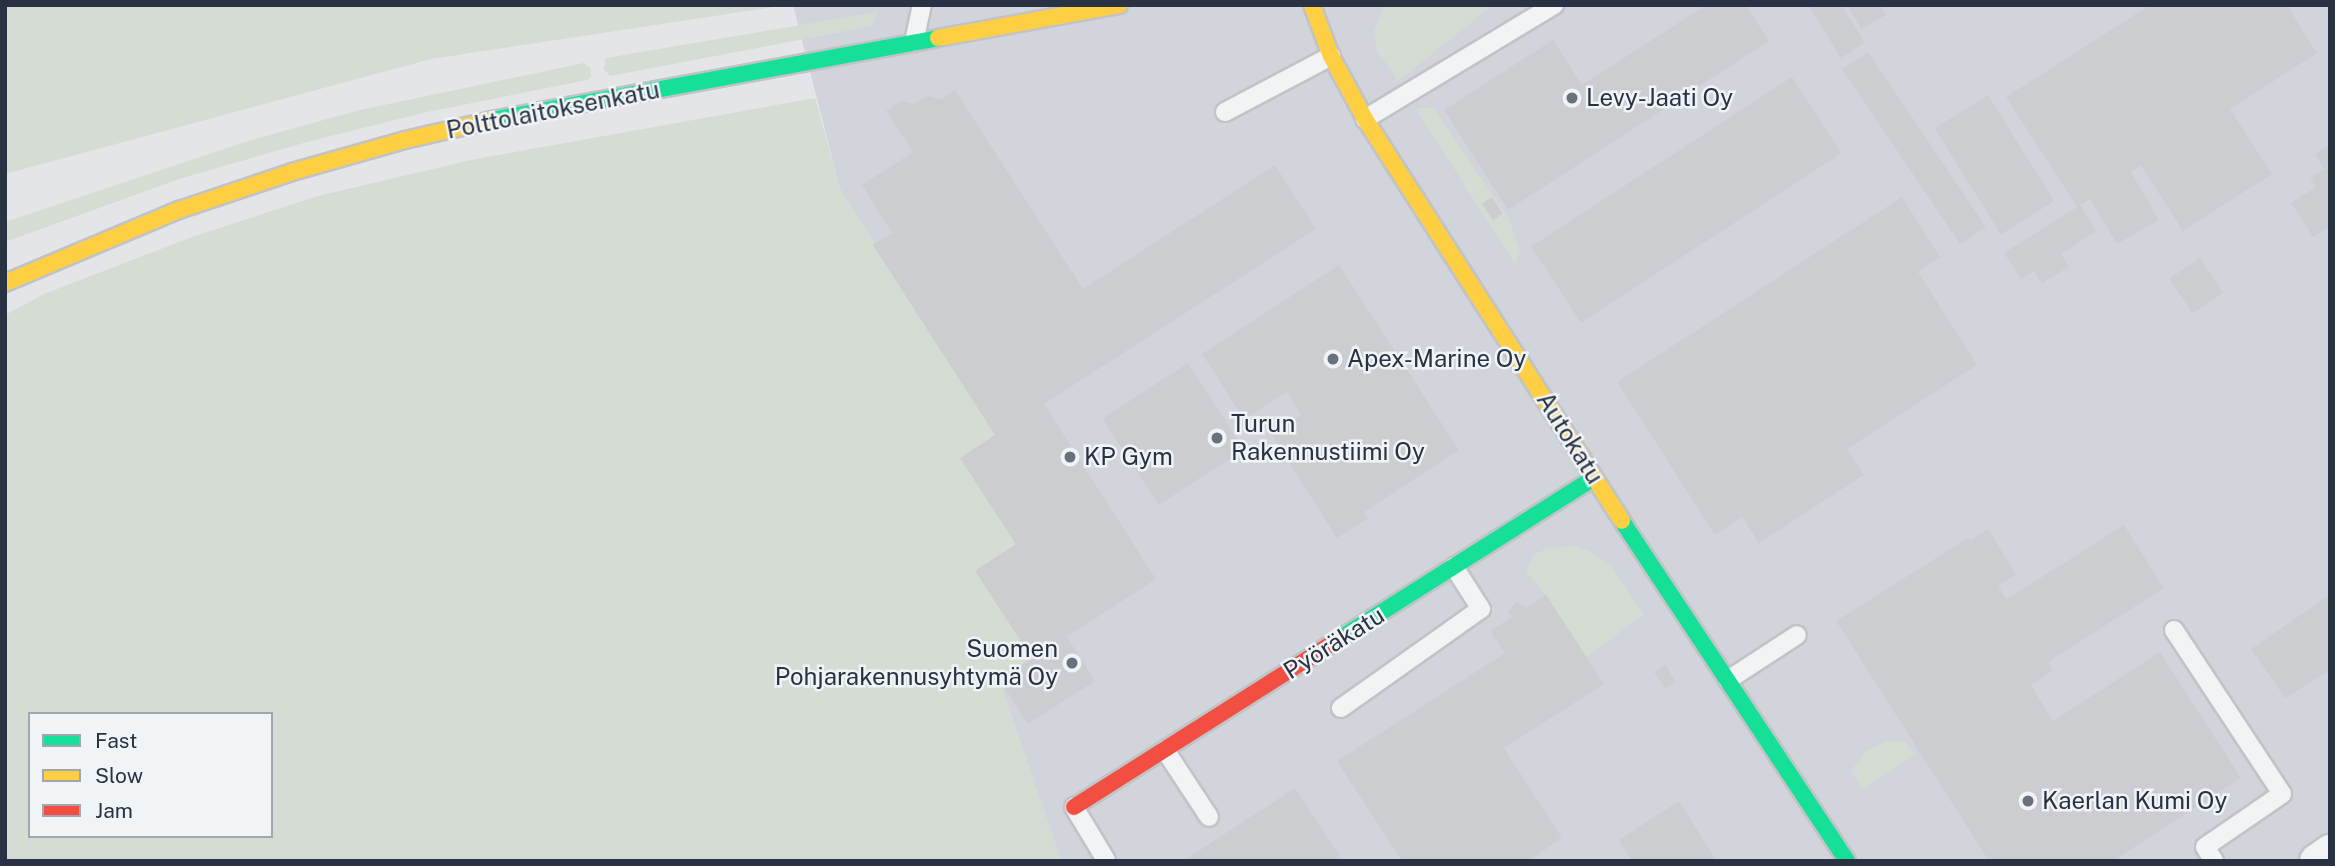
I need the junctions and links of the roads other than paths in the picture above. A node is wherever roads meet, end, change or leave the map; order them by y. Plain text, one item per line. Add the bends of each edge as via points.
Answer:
1 (922, 5) edge
2 (1119, 5) edge
3 (1312, 5) edge
4 (1554, 5) edge
5 (914, 42) junction
6 (1331, 55) junction
7 (1225, 112) dead end
8 (1365, 118) junction
9 (5, 283) edge
10 (1594, 478) junction
11 (1454, 567) junction
12 (2174, 630) dead end
13 (1797, 635) dead end
14 (1728, 680) junction
15 (1341, 708) dead end
16 (1165, 750) junction
17 (1074, 807) joint
18 (1209, 817) dead end
19 (2330, 852) edge
20 (1106, 860) edge
21 (1847, 861) edge
22 (2214, 861) edge
23 (2317, 861) edge

1 - 5 lane
2 - 5 street, Polttolaitoksenkatu
3 - 6 street, Autokatu
4 - 8 lane
5 - 9 street, Polttolaitoksenkatu via 405,140 179,211
6 - 7 lane
6 - 8 street, Autokatu
8 - 10 street, Autokatu
10 - 11 street, Pyöräkatu
10 - 14 street, Autokatu
11 - 15 lane via 1481,609
11 - 16 street, Pyöräkatu
12 - 22 lane via 2282,794 2205,847
13 - 14 lane
14 - 21 street, Autokatu
16 - 17 street, Pyöräkatu
16 - 18 lane
17 - 20 lane
19 - 23 street

